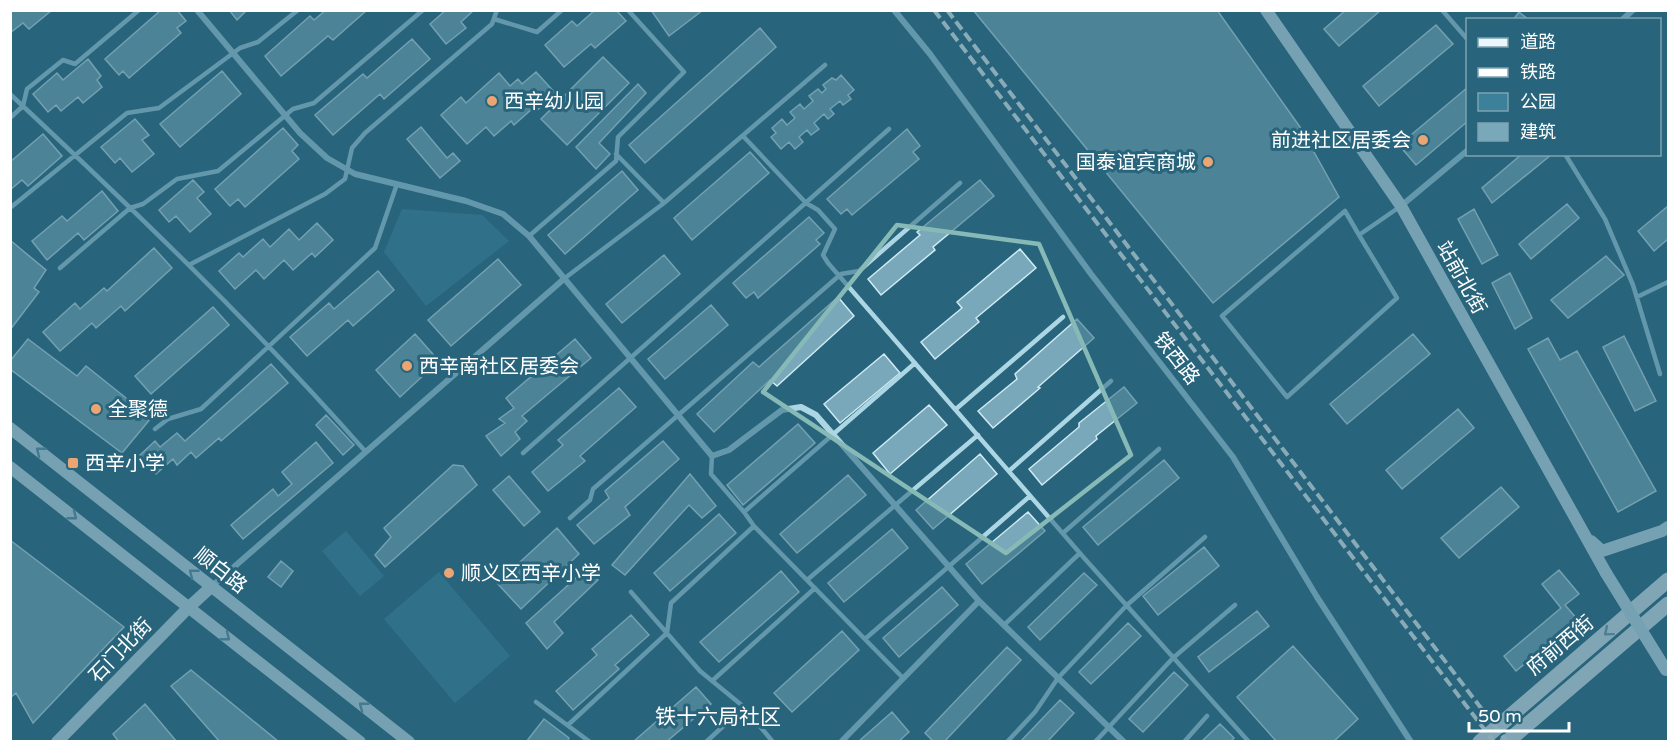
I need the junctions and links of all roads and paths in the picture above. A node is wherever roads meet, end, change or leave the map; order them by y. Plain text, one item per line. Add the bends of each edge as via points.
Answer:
1 (139, 10) edge
2 (198, 10) edge
3 (298, 10) edge
4 (423, 10) edge
5 (497, 10) edge
6 (562, 10) edge
7 (628, 10) edge
8 (894, 10) edge
9 (1266, 10) edge
10 (1442, 10) edge
11 (494, 19) junction
12 (1466, 39) edge
13 (233, 53) junction
14 (825, 65) dead end
15 (10, 94) edge
16 (23, 106) junction
17 (286, 116) junction
18 (10, 118) edge
19 (889, 129) dead end
20 (743, 136) junction
21 (1466, 151) edge
22 (616, 154) junction
23 (75, 156) junction
24 (1565, 156) edge
25 (347, 169) junction
26 (960, 183) dead end
27 (398, 184) junction
28 (664, 203) junction
29 (806, 203) junction
30 (1401, 206) junction
31 (10, 208) edge
32 (130, 208) junction
33 (1359, 235) junction
34 (529, 236) junction
35 (189, 265) junction
36 (60, 268) dead end
37 (839, 276) junction
38 (565, 278) junction
39 (1668, 282) edge
40 (1637, 297) junction
41 (1063, 317) dead end
42 (270, 345) junction
43 (631, 358) junction
44 (915, 363) junction
45 (1660, 374) dead end
46 (1111, 381) dead end
47 (956, 409) junction
48 (678, 415) junction
49 (10, 428) edge
50 (155, 429) dead end
51 (833, 434) junction
52 (978, 435) junction
53 (1160, 449) dead end
54 (365, 451) junction
55 (523, 453) dead end
56 (712, 456) junction
57 (10, 467) edge
58 (1009, 471) junction
59 (1030, 496) junction
60 (895, 505) junction
61 (744, 512) junction
62 (570, 518) dead end
63 (754, 526) junction
64 (1668, 527) edge
65 (1063, 533) junction
66 (1585, 536) junction
67 (1205, 537) dead end
68 (1080, 553) junction
69 (949, 567) junction
70 (807, 580) junction
71 (1668, 580) edge
72 (211, 587) junction
73 (816, 588) junction
74 (631, 592) dead end
75 (979, 601) junction
76 (1668, 604) edge
77 (1127, 605) junction
78 (1235, 605) dead end
79 (188, 608) junction
80 (1004, 625) junction
81 (666, 633) junction
82 (865, 639) junction
83 (1173, 658) junction
84 (1667, 672) edge
85 (903, 678) junction
86 (1058, 678) junction
87 (712, 681) junction
88 (536, 702) dead end
89 (744, 707) junction
90 (1208, 716) dead end
91 (568, 725) junction
92 (1108, 727) junction
93 (57, 741) edge
94 (360, 741) edge
95 (409, 741) edge
96 (590, 741) edge
97 (706, 741) edge
98 (773, 741) edge
99 (841, 741) edge
100 (1007, 741) edge
101 (1095, 741) edge
102 (1124, 741) edge
103 (1184, 741) edge
104 (1249, 741) edge
105 (1411, 741) edge
106 (1479, 741) edge
107 (1507, 741) edge

1 - 16 lane via 75,64 63,60 54,67 27,90
2 - 13 street
3 - 13 lane via 258,42
4 - 17 lane via 314,103
5 - 11 lane
6 - 11 lane via 537,32
7 - 22 lane via 684,72 618,137
8 - 105 street, 铁西路 via 1233,457 1317,597
9 - 30 main road, 站前北街
10 - 12 lane
11 - 25 lane via 365,133 352,148
13 - 17 street
13 - 23 lane via 159,108 127,113
14 - 20 lane
15 - 16 lane
16 - 18 lane
16 - 23 lane
17 - 25 street via 327,158
17 - 32 lane via 218,171 177,179 143,204
19 - 29 lane
20 - 28 lane
20 - 29 lane
21 - 30 street
22 - 28 lane
22 - 34 lane via 616,161
23 - 31 lane
23 - 32 lane
24 - 40 lane via 1605,219
25 - 27 street
25 - 35 lane via 345,178 325,194
26 - 37 lane via 858,271
27 - 34 street via 503,214
27 - 42 lane via 375,248
28 - 38 lane
29 - 37 lane via 835,229 823,255
29 - 43 lane
30 - 33 lane
30 - 66 main road, 站前北街
32 - 35 lane
32 - 36 lane
33 - 33 lane via 1345,211 1222,316 1287,397 1397,298
34 - 38 street
35 - 42 lane
37 - 44 lane
37 - 48 lane
38 - 43 street
38 - 54 street
39 - 40 lane
40 - 45 lane
41 - 47 lane
42 - 50 lane via 201,409 168,419
42 - 54 lane
43 - 48 street
43 - 55 lane
44 - 47 lane
44 - 51 lane
46 - 58 lane
47 - 52 lane
48 - 56 street
48 - 62 lane via 593,489 590,500
72 -> 49 main road, 顺白路
51 - 56 street via 816,415 801,407 782,410 729,450
51 - 60 street
51 - 61 lane
52 - 58 lane
52 - 60 lane
53 - 65 lane
54 - 72 street
56 - 61 lane via 711,474
57 -> 79 main road
58 - 59 lane
59 - 65 lane
59 - 69 lane
60 - 69 street
60 - 70 lane
61 - 63 lane
63 - 70 lane
63 - 81 lane via 671,603
64 - 66 main road via 1602,551
65 - 68 lane
66 - 84 main road, 站前北街, bridge
67 - 77 lane
68 - 77 lane
68 - 80 lane
69 - 75 street
69 - 82 lane
70 - 73 lane
71 -> 106 main road, 府前西街
72 - 79 main road, 石门北街
95 -> 72 main road, 顺白路
73 - 82 lane
73 - 87 lane
74 - 81 lane
75 - 80 street
75 - 85 street
76 - 107 main road, 府前西街
77 - 83 lane
77 - 86 lane
78 - 83 lane
79 - 93 main road, 石门北街
79 -> 94 main road
80 - 86 street
81 - 87 lane
81 - 91 lane
82 - 85 lane
83 - 92 lane
83 - 104 lane
85 - 99 street
86 - 92 street
86 - 100 lane via 1035,712
87 - 89 lane
88 - 91 lane
89 - 97 lane
89 - 98 lane
90 - 103 lane
91 - 96 lane
92 - 101 lane
92 - 102 street

